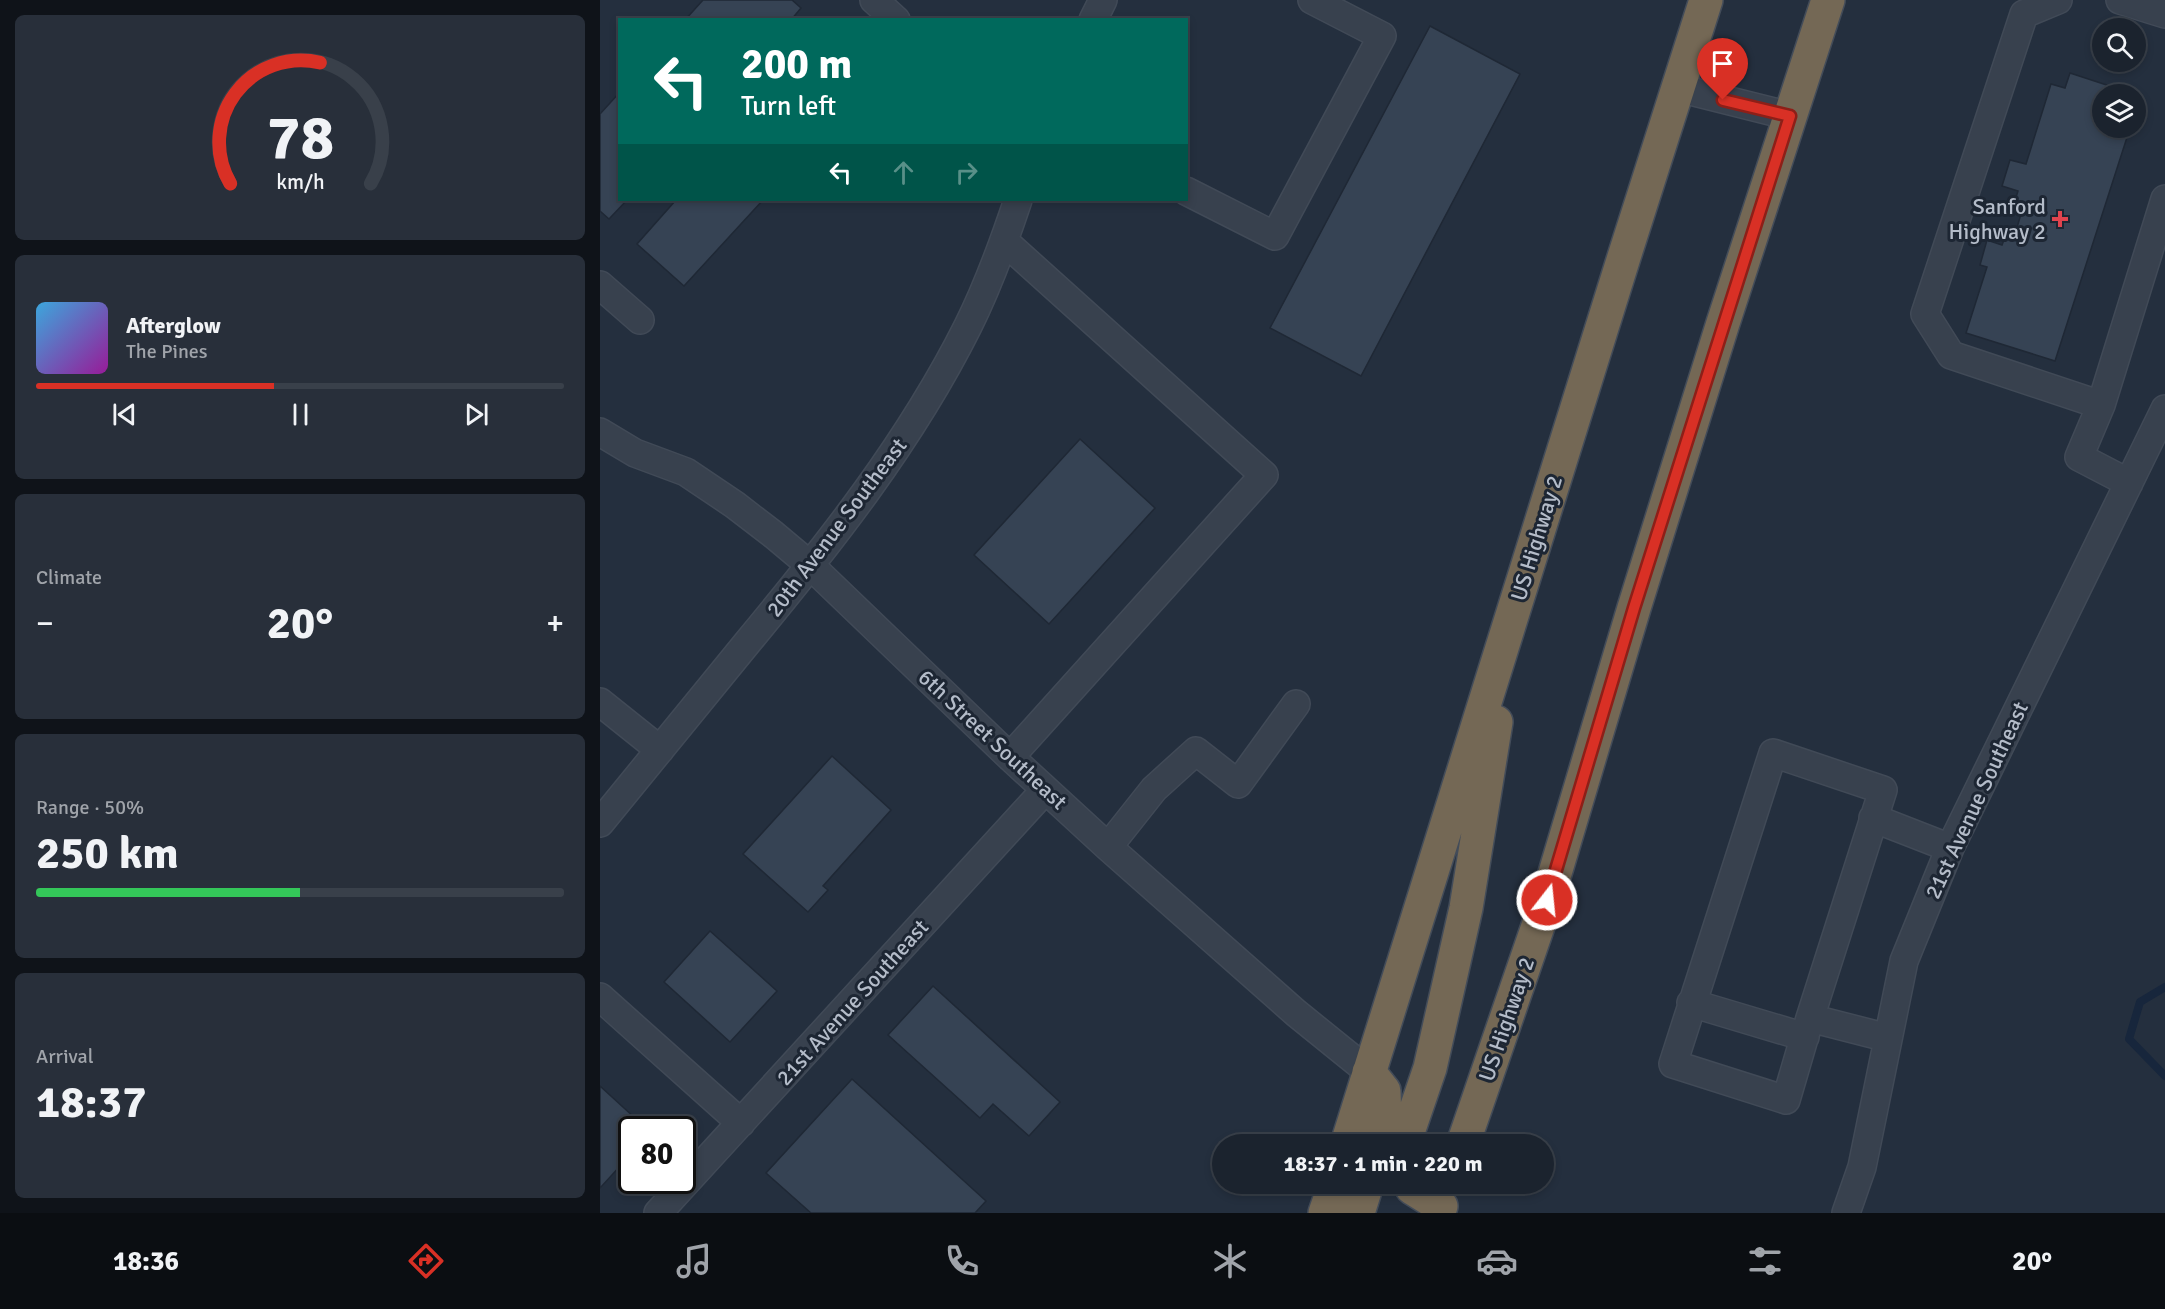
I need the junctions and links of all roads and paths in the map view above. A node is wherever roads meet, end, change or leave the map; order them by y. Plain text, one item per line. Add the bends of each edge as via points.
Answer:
1 (874, 0) edge
2 (1103, 0) edge
3 (1312, 0) edge
4 (1706, 0) edge
5 (1828, 0) edge
6 (2058, 0) edge
7 (2120, 0) edge
8 (2165, 14) edge
9 (894, 18) edge
10 (1094, 18) edge
11 (1678, 88) junction
12 (1790, 116) junction
13 (1188, 192) edge
14 (2165, 199) edge
15 (1018, 201) edge
16 (1004, 241) junction
17 (600, 285) edge
18 (640, 320) dead end
19 (2101, 405) junction
20 (2165, 409) edge
21 (600, 432) edge
22 (2129, 483) junction
23 (1534, 545) junction
24 (811, 566) junction
25 (600, 702) edge
26 (1296, 704) dead end
27 (660, 750) junction
28 (1010, 757) junction
29 (1046, 790) junction
30 (1873, 818) junction
31 (600, 822) edge
32 (1108, 847) junction
33 (1950, 848) junction
34 (600, 997) edge
35 (1691, 1003) junction
36 (1808, 1028) junction
37 (1888, 1038) junction
38 (1369, 1072) junction
39 (741, 1123) junction
40 (1350, 1134) edge
41 (1381, 1134) edge
42 (1407, 1134) edge
43 (1466, 1134) edge
44 (1332, 1194) edge
45 (1364, 1194) edge
46 (1424, 1194) edge
47 (1445, 1204) edge
48 (658, 1213) edge
49 (1325, 1213) edge
50 (1358, 1213) edge
51 (1846, 1213) edge

1 - 9 street
2 - 10 street
3 - 13 street via 1382,36 1275,236
4 - 11 highway, US Highway 2
5 - 12 highway, US Highway 2
6 - 19 street via 2024,14 1925,314 1951,355
7 - 8 street
11 - 12 street
11 - 23 highway, US Highway 2
12 - 43 highway, US Highway 2 via 1638,596 1547,900
14 - 19 street
15 - 16 street, 20th Avenue Southeast
16 - 24 street, 20th Avenue Southeast via 969,325 931,395 878,476
16 - 28 street via 1264,475
17 - 18 street
19 - 22 street via 2079,458
20 - 22 street, 21st Avenue Southeast
21 - 24 street, 6th Street Southeast via 635,453 686,472 735,505
22 - 33 street, 21st Avenue Southeast
23 - 38 highway, US Highway 2
23 - 42 highway via 1496,723 1466,908 1430,1068
24 - 27 street, 20th Avenue Southeast
24 - 28 street, 6th Street Southeast
25 - 27 street
26 - 32 street via 1238,784 1196,751 1154,789
27 - 31 street, 20th Avenue Southeast
28 - 29 street, 6th Street Southeast
29 - 32 street, 6th Street Southeast
29 - 39 street, 21st Avenue Southeast
30 - 33 street
30 - 35 street via 1882,790 1773,753
30 - 36 street
32 - 38 street, 6th Street Southeast
33 - 37 street, 21st Avenue Southeast via 1904,961
34 - 39 street
35 - 36 street
35 - 36 street via 1673,1064 1786,1100
36 - 37 street
37 - 51 street, 21st Avenue Southeast via 1862,1167
38 - 40 highway, US Highway 2
38 - 41 highway via 1384,1091 1385,1119
39 - 48 street, 21st Avenue Southeast
44 - 49 highway
45 - 50 highway
46 - 47 highway

